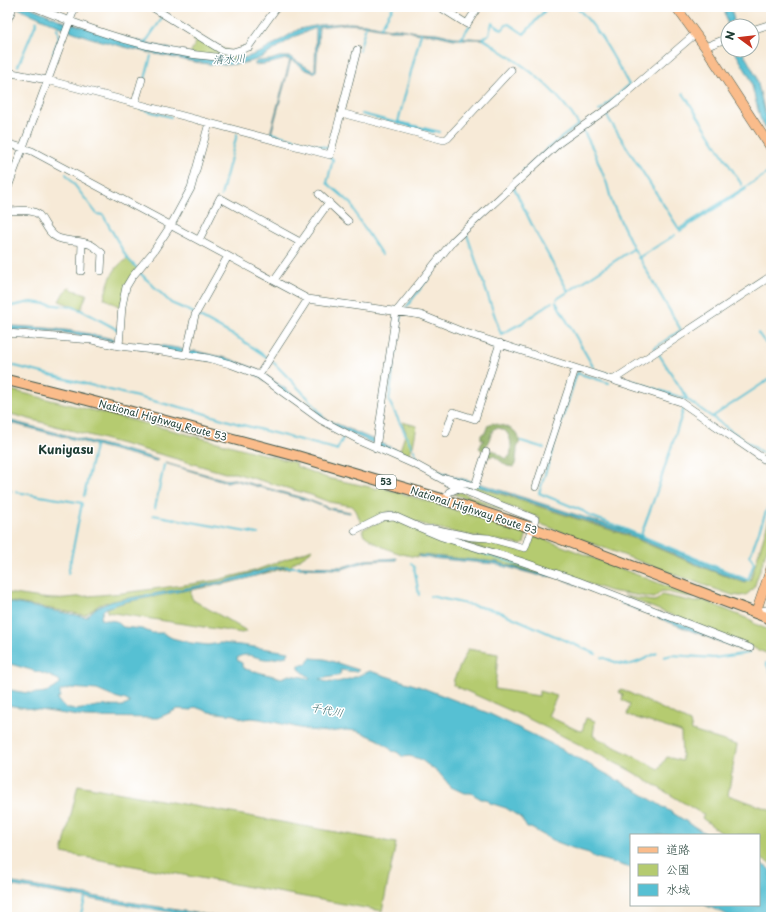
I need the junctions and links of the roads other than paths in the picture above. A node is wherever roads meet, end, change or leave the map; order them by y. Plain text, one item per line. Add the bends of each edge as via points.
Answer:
1 (34, 7) edge
2 (75, 7) edge
3 (152, 7) edge
4 (277, 7) edge
5 (440, 7) edge
6 (478, 7) edge
7 (676, 7) edge
8 (7, 8) edge
9 (7, 21) edge
10 (70, 22) junction
11 (771, 24) edge
12 (760, 27) edge
13 (695, 34) junction
14 (720, 41) edge
15 (705, 48) junction
16 (357, 50) dead end
17 (216, 57) dead end
18 (511, 70) dead end
19 (7, 72) edge
20 (142, 79) dead end
21 (47, 80) junction
22 (135, 103) junction
23 (341, 113) junction
24 (209, 123) junction
25 (7, 143) edge
26 (22, 148) junction
27 (771, 148) edge
28 (7, 190) edge
29 (319, 194) dead end
30 (328, 202) junction
31 (7, 211) edge
32 (348, 221) dead end
33 (171, 225) junction
34 (200, 240) junction
35 (300, 242) junction
36 (82, 243) junction
37 (228, 256) junction
38 (80, 271) dead end
39 (101, 271) dead end
40 (771, 276) edge
41 (274, 280) junction
42 (308, 299) junction
43 (396, 312) junction
44 (7, 333) edge
45 (500, 343) junction
46 (119, 346) junction
47 (186, 355) junction
48 (575, 368) junction
49 (259, 375) junction
50 (7, 380) edge
51 (613, 380) junction
52 (446, 433) dead end
53 (376, 448) junction
54 (486, 452) dead end
55 (771, 464) edge
56 (424, 470) junction
57 (536, 487) dead end
58 (458, 488) junction
59 (445, 500) junction
60 (532, 528) junction
61 (423, 529) junction
62 (355, 531) dead end
63 (771, 568) edge
64 (771, 609) edge
65 (756, 612) junction
66 (771, 619) edge
67 (750, 648) dead end

1 - 10 street
2 - 10 street
3 - 4 street via 223,51 233,52 249,47
5 - 6 street via 467,24
7 - 13 main road
8 - 9 street via 12,10
10 - 17 street via 144,45 196,56
10 - 21 street
11 - 12 street
13 - 15 main road
13 - 43 street via 614,104 560,142 480,216 454,241
14 - 15 street
15 - 27 main road
16 - 23 street
18 - 23 street via 444,140
19 - 21 street
20 - 22 street
21 - 22 street
21 - 26 street
22 - 24 street
23 - 24 street via 330,155
24 - 33 street via 191,188
25 - 26 street
26 - 28 street
26 - 33 street
29 - 30 street
30 - 32 street
30 - 35 street
31 - 36 street via 24,210 37,214 46,228 57,237
33 - 34 street
33 - 46 street via 126,287
34 - 35 street via 220,198
34 - 37 street
35 - 41 street
36 - 38 street
36 - 39 street via 102,252
37 - 41 street
37 - 47 street via 195,315
40 - 51 street
41 - 42 street
42 - 43 street
42 - 49 street
43 - 45 street via 421,315
43 - 53 street
44 - 46 street via 92,340
45 - 48 street
45 - 52 street via 475,419 454,412
46 - 47 street
47 - 49 street via 230,364
48 - 51 street
48 - 57 street
49 - 53 street via 321,420
50 - 59 highway, National Highway Route 53 / 53 via 297,456
51 - 55 street via 681,402
53 - 56 street
54 - 56 street via 475,486
56 - 58 street
58 - 59 street via 449,492
58 - 60 street via 535,519
59 - 60 highway, National Highway Route 53 / 53
60 - 61 street via 525,548 488,538
60 - 65 highway, National Highway Route 53 / 53
61 - 62 street via 394,516 383,517
61 - 67 street via 578,581
63 - 65 main road
64 - 65 street
65 - 66 highway, National Highway Route 53 / 53

